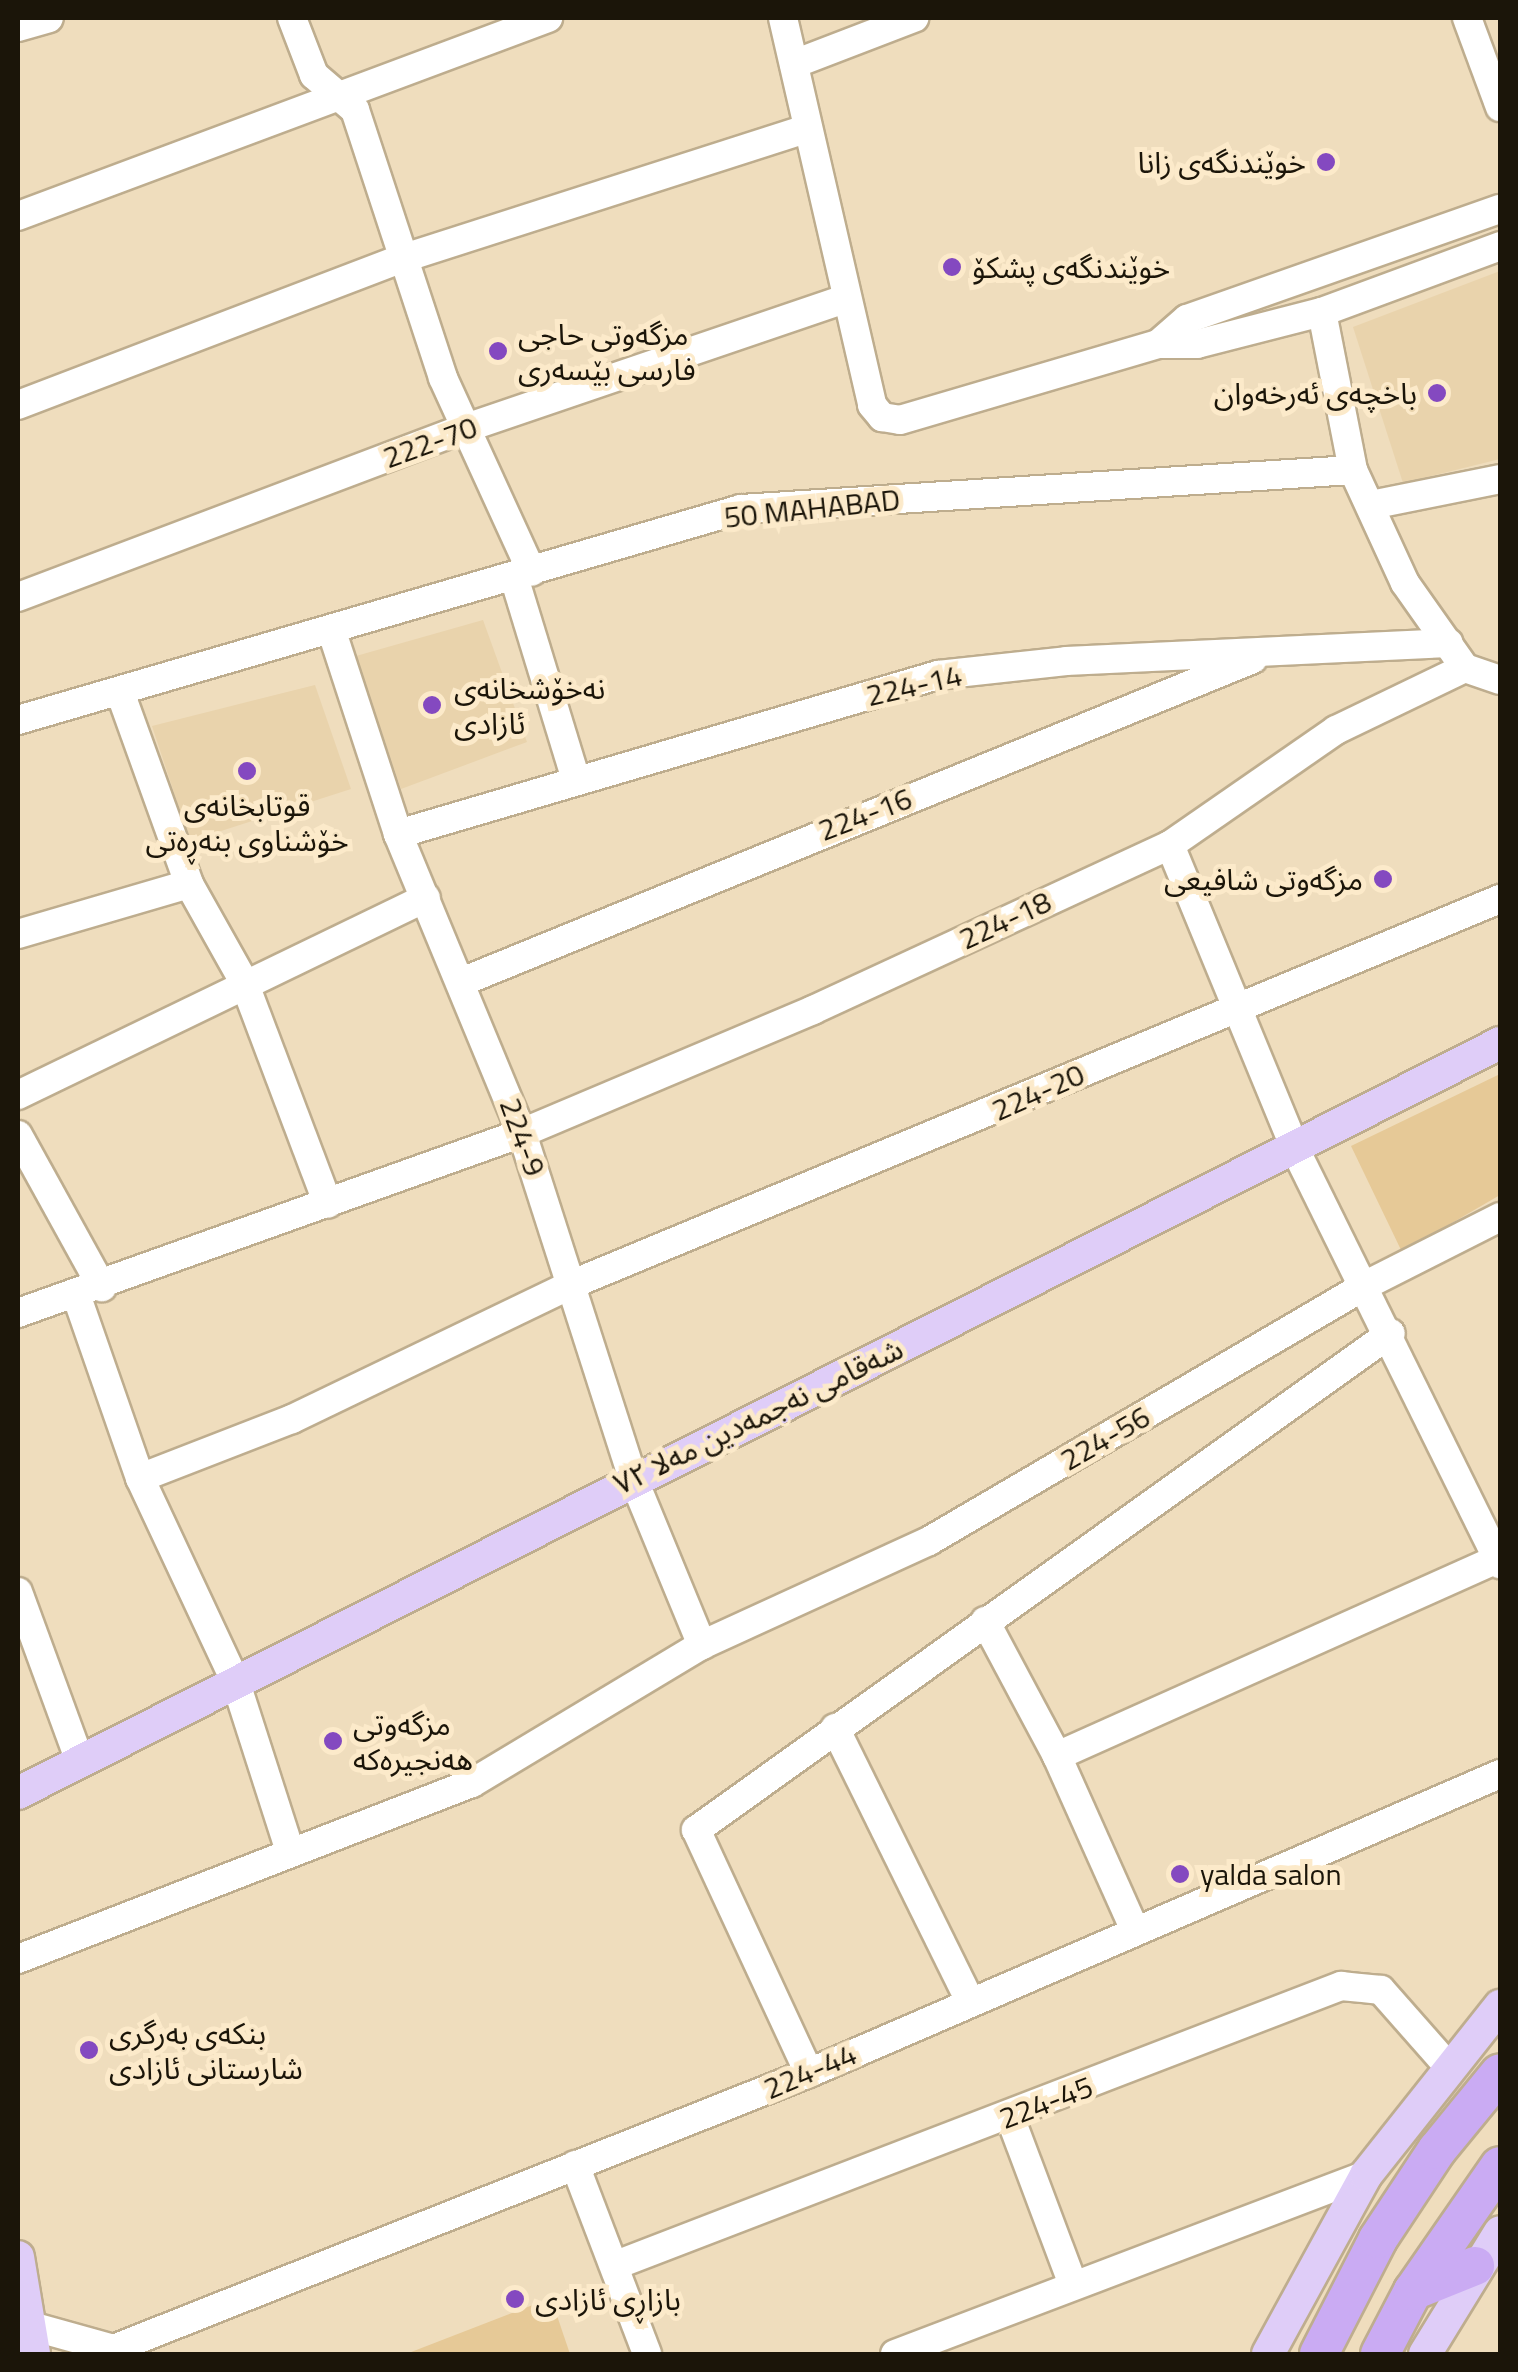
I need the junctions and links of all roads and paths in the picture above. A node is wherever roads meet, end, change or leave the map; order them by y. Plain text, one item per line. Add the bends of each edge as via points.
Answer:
1 (49, 18) edge
2 (292, 18) edge
3 (548, 18) edge
4 (783, 18) edge
5 (914, 18) edge
6 (1468, 18) edge
7 (18, 27) edge
8 (794, 64) junction
9 (337, 94) junction
10 (1500, 107) edge
11 (807, 129) junction
12 (1500, 209) edge
13 (18, 216) edge
14 (1500, 246) edge
15 (400, 258) junction
16 (846, 299) junction
17 (1322, 312) junction
18 (1158, 344) junction
19 (18, 405) edge
20 (466, 428) junction
21 (1353, 470) junction
22 (1500, 479) edge
23 (1371, 505) junction
24 (522, 574) junction
25 (18, 597) edge
26 (332, 632) junction
27 (1449, 642) junction
28 (1268, 653) junction
29 (1465, 668) junction
30 (1500, 680) edge
31 (120, 692) junction
32 (18, 720) edge
33 (576, 777) junction
34 (398, 834) junction
35 (1170, 845) junction
36 (189, 884) junction
37 (426, 898) junction
38 (1500, 900) edge
39 (18, 934) edge
40 (464, 981) junction
41 (244, 982) junction
42 (1239, 1004) junction
43 (1500, 1043) edge
44 (18, 1095) edge
45 (522, 1133) junction
46 (18, 1135) edge
47 (1296, 1151) junction
48 (328, 1204) junction
49 (1500, 1217) edge
50 (575, 1282) junction
51 (1368, 1284) junction
52 (89, 1292) junction
53 (18, 1314) edge
54 (1391, 1333) junction
55 (140, 1478) junction
56 (632, 1478) junction
57 (1499, 1562) edge
58 (18, 1592) edge
59 (985, 1621) junction
60 (702, 1645) junction
61 (236, 1682) junction
62 (836, 1728) junction
63 (1057, 1756) junction
64 (80, 1761) junction
65 (1500, 1774) edge
66 (18, 1793) edge
67 (290, 1851) junction
68 (1134, 1930) junction
69 (18, 1959) edge
70 (970, 2001) junction
71 (1500, 2006) edge
72 (1448, 2066) junction
73 (809, 2072) junction
74 (1500, 2072) edge
75 (1010, 2117) junction
76 (575, 2165) junction
77 (1500, 2166) edge
78 (1366, 2175) junction
79 (1500, 2232) edge
80 (18, 2256) edge
81 (616, 2265) junction
82 (1474, 2266) junction
83 (1072, 2282) junction
84 (1413, 2291) junction
85 (32, 2340) edge
86 (114, 2350) edge
87 (647, 2354) edge
88 (895, 2354) edge
89 (1268, 2354) edge
90 (1319, 2354) edge
91 (1380, 2354) edge
92 (1425, 2354) edge

1 - 7 street
2 - 9 street via 314,74
3 - 9 street
4 - 8 street
5 - 8 street
6 - 10 street
8 - 11 street
9 - 13 street
9 - 15 street via 355,110
11 - 15 street
11 - 16 street
12 - 18 street via 1187,319
14 - 17 street
15 - 19 street
15 - 20 street
16 - 18 street via 872,405 882,417 900,420
16 - 20 street, 222-70
17 - 18 street via 1197,344
17 - 21 street
20 - 24 street
20 - 25 street, 222-70
21 - 23 street
21 - 24 street, 50 MAHABAD via 742,509
22 - 23 street
23 - 27 street via 1384,549
24 - 26 street, 50 MAHABAD
24 - 33 street
26 - 31 street, 50 MAHABAD
26 - 34 street, 224-9
27 - 28 street, 224-14
27 - 29 street
28 - 33 street, 224-14 via 1066,661 938,675
28 - 40 street, 224-16
29 - 30 street
29 - 35 street, 224-18 via 1336,730
31 - 32 street, 50 MAHABAD
31 - 36 street
33 - 34 street, 224-14
34 - 37 street, 224-9
35 - 42 street
35 - 45 street, 224-18 via 813,1010
36 - 39 street
36 - 41 street
37 - 40 street, 224-9
37 - 41 street
38 - 42 street, 224-20
40 - 45 street, 224-9
41 - 44 street
41 - 48 street
42 - 47 street
42 - 50 street, 224-20
43 - 47 main road, شەقامی نەجمەدین مەلا ٧٢
45 - 48 street, 224-18
45 - 50 street, 224-9
46 - 52 street
47 - 51 street
47 - 56 main road, شەقامی نەجمەدین مەلا ٧٢
48 - 52 street, 224-18
49 - 51 street, 224-56
50 - 55 street, 224-20 via 292,1418
50 - 56 street, 224-9
51 - 54 street
51 - 60 street, 224-56 via 928,1540
52 - 53 street, 224-18
52 - 55 street
54 - 57 street
54 - 59 street
55 - 61 street
56 - 60 street, 224-9
56 - 61 main road, شەقامی نەجمەدین مەلا ٧٢
57 - 63 street
58 - 64 street
59 - 62 street
59 - 63 street
60 - 67 street, 224-56 via 472,1783
61 - 64 main road, شەقامی نەجمەدین مەلا ٧٢
61 - 67 street
62 - 70 street
62 - 73 street via 696,1830
63 - 68 street
64 - 66 main road, شەقامی نەجمەدین مەلا ٧٢
65 - 68 street, 224-44
67 - 69 street, 224-56
68 - 70 street, 224-44
70 - 73 street, 224-44
71 - 72 main road
72 - 75 street, 224-45 via 1381,1990 1341,1986
72 - 78 main road
73 - 76 street, 224-44
74 - 90 highway via 1378,2239
75 - 81 street, 224-45
75 - 83 street
76 - 81 street
76 - 86 street, 224-44
77 - 84 highway
78 - 83 street
78 - 89 main road
79 - 82 main road
80 - 85 main road
81 - 87 street
82 - 84 highway
82 - 92 main road
83 - 88 street
84 - 91 highway
85 - 86 street, 224-44

